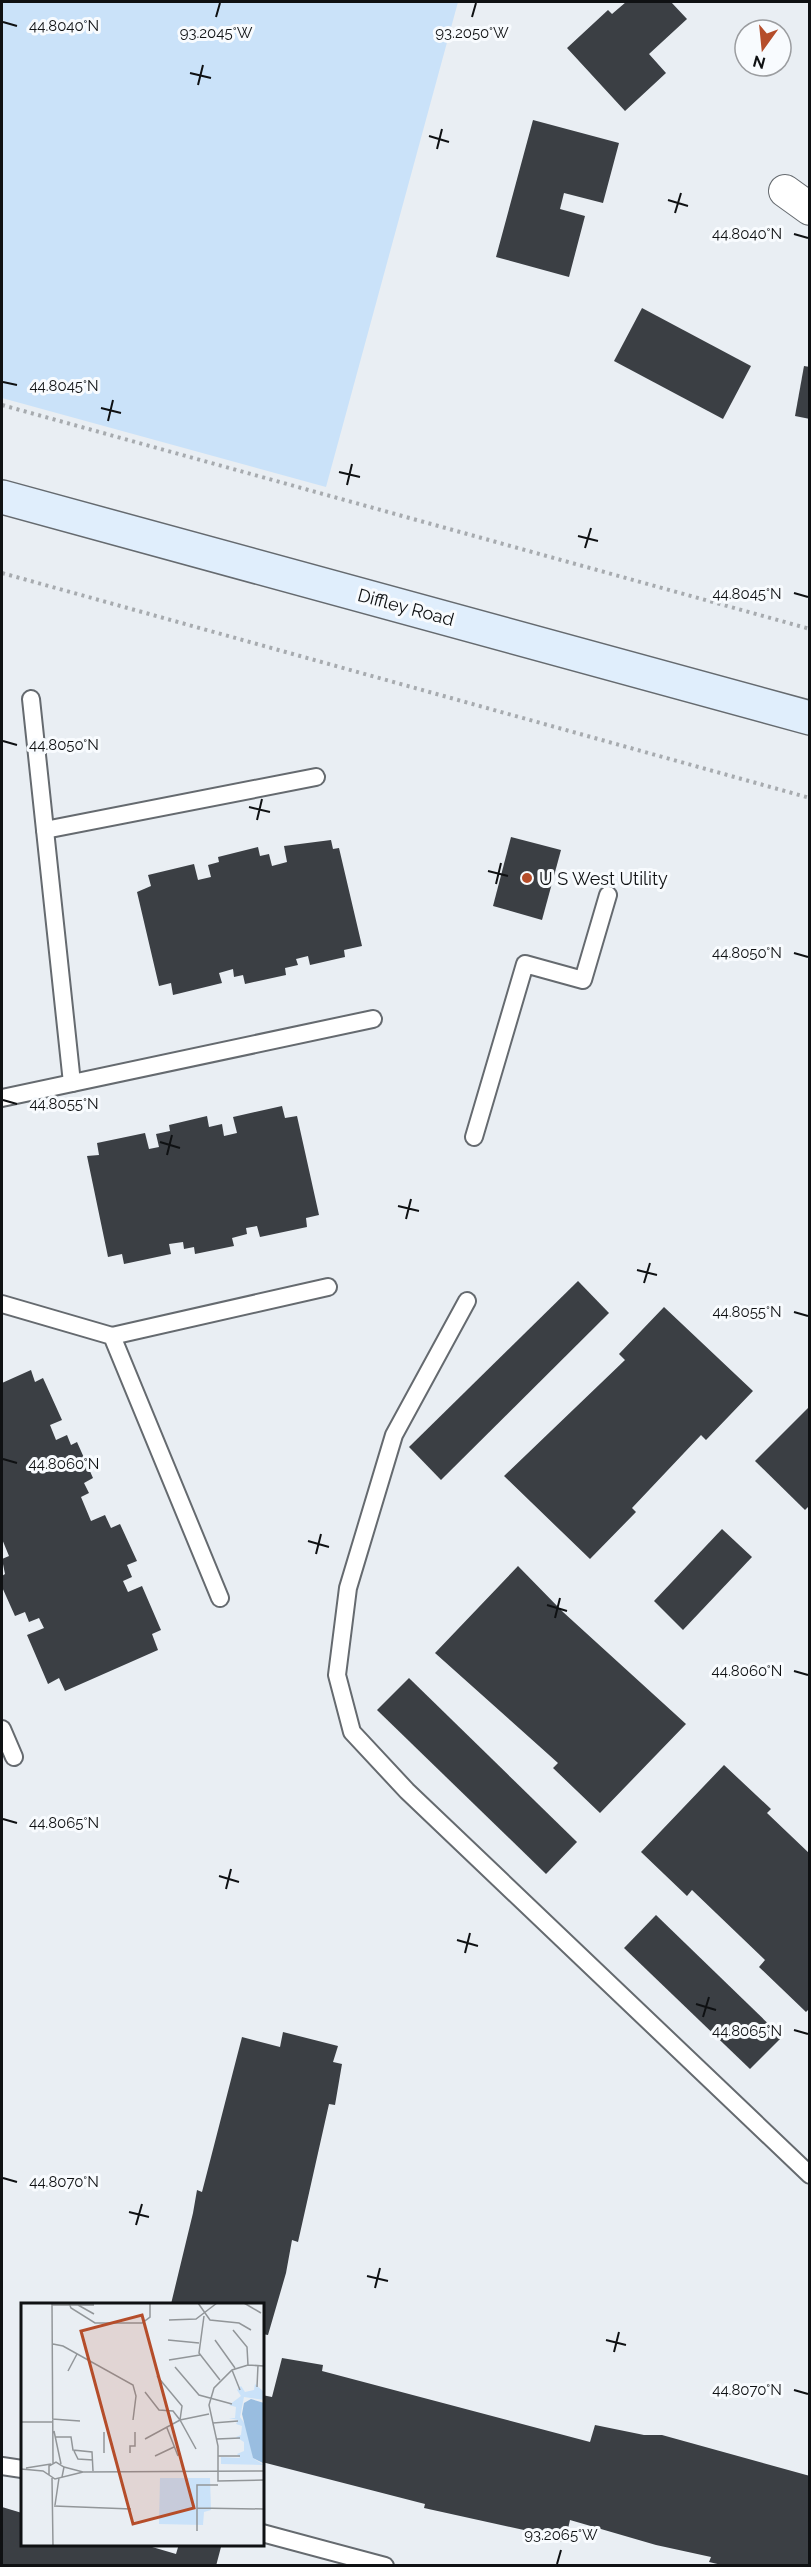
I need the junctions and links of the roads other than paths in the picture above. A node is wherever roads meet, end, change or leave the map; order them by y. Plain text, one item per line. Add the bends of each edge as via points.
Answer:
1 (2, 497) edge
2 (31, 699) dead end
3 (810, 718) edge
4 (316, 777) dead end
5 (45, 830) junction
6 (608, 895) dead end
7 (373, 1019) dead end
8 (72, 1083) junction
9 (2, 1098) edge
10 (474, 1137) dead end
11 (328, 1287) dead end
12 (467, 1301) dead end
13 (2, 1304) edge
14 (112, 1336) junction
15 (220, 1598) dead end
16 (2, 1729) edge
17 (14, 1757) dead end
18 (810, 2175) edge
19 (2, 2466) edge
20 (21, 2469) edge
21 (264, 2534) edge
22 (385, 2565) edge

1 - 3 main road, Diffley Road
2 - 5 lane
4 - 5 lane
5 - 8 lane
6 - 10 lane via 583,980 525,964
7 - 8 lane
8 - 9 lane
11 - 14 lane
12 - 18 lane via 394,1435 348,1588 337,1675 352,1732 407,1791
13 - 14 lane
14 - 15 lane
16 - 17 lane
19 - 20 lane
21 - 22 lane

